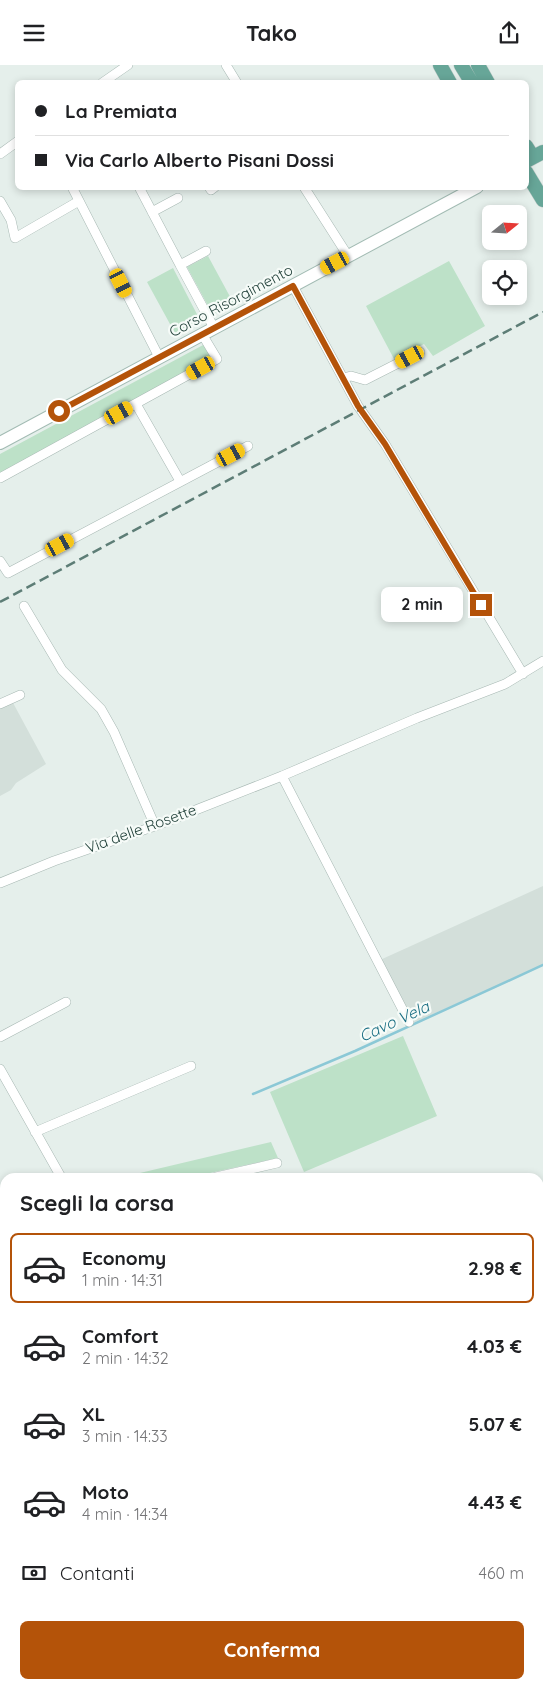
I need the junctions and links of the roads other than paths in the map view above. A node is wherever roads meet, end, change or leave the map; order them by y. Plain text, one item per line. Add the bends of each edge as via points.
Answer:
1 (128, 65) edge
2 (226, 65) edge
3 (440, 65) edge
4 (461, 65) edge
5 (478, 65) edge
6 (106, 80) edge
7 (235, 80) edge
8 (448, 80) edge
9 (470, 80) edge
10 (486, 80) edge
11 (15, 143) edge
12 (0, 153) edge
13 (529, 178) edge
14 (74, 190) edge
15 (141, 190) edge
16 (306, 190) edge
17 (471, 190) edge
18 (178, 198) dead end
19 (543, 200) edge
20 (0, 201) edge
21 (79, 201) junction
22 (152, 212) junction
23 (206, 251) dead end
24 (348, 256) junction
25 (180, 265) junction
26 (293, 286) junction
27 (208, 331) junction
28 (420, 352) dead end
29 (159, 357) junction
30 (343, 379) junction
31 (136, 404) junction
32 (0, 443) edge
33 (248, 446) dead end
34 (0, 478) edge
35 (180, 481) junction
36 (0, 561) edge
37 (24, 606) dead end
38 (543, 661) edge
39 (522, 674) junction
40 (20, 695) dead end
41 (0, 704) edge
42 (282, 776) junction
43 (155, 826) junction
44 (0, 883) edge
45 (66, 1003) dead end
46 (409, 1022) dead end
47 (0, 1037) edge
48 (192, 1066) dead end
49 (0, 1069) edge
50 (35, 1132) junction
51 (277, 1163) dead end
52 (59, 1173) edge
53 (233, 1173) edge

1 - 6 street
2 - 7 street
3 - 8 main road
4 - 9 main road
5 - 10 main road
11 - 12 street
13 - 19 main road
14 - 21 street
15 - 22 street
16 - 24 street
17 - 24 main road, Corso Risorgimento
18 - 22 street
20 - 21 street via 11,220 15,238
21 - 29 street
22 - 25 street
23 - 25 street
24 - 26 main road, Corso Risorgimento
25 - 27 street
26 - 27 main road, Corso Risorgimento
26 - 30 street
27 - 29 main road, Corso Risorgimento
27 - 31 street via 217,359
28 - 30 street via 365,380 351,376
29 - 32 main road, Corso Risorgimento
30 - 39 street
31 - 34 street
31 - 35 street
33 - 35 street
35 - 36 street via 8,573
37 - 43 street via 62,670 102,709
38 - 39 street, Via delle Rosette
39 - 42 street, Via delle Rosette via 505,684
40 - 41 street
42 - 43 street, Via delle Rosette
42 - 46 street
43 - 44 street, Via delle Rosette
45 - 47 street
48 - 50 street
49 - 50 street
50 - 52 street
51 - 53 street

